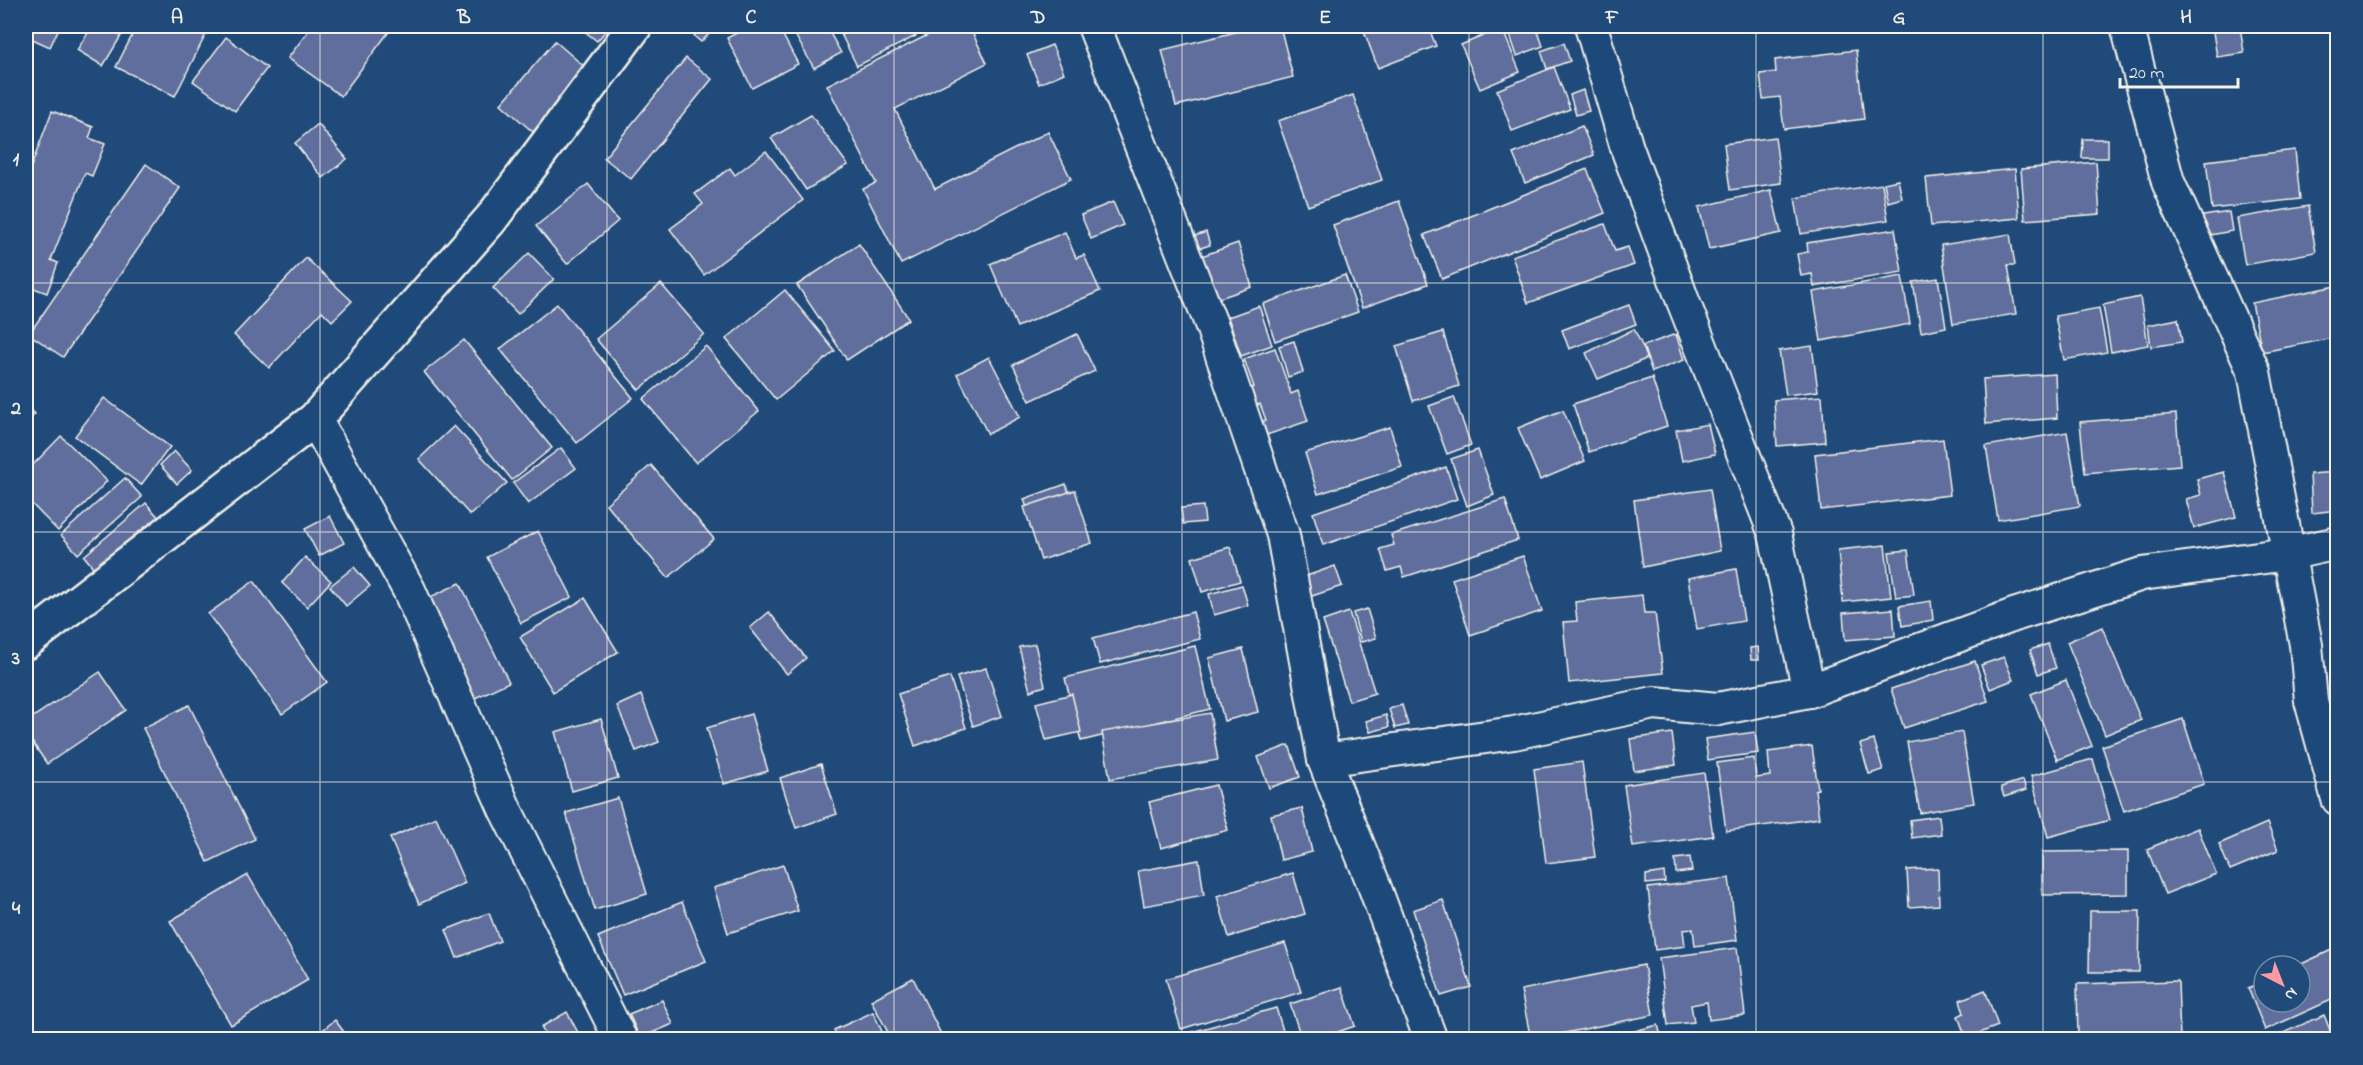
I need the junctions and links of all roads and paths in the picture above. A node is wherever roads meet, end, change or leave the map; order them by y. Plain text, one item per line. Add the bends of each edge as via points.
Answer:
1 (635, 26) edge
2 (1094, 26) edge
3 (1591, 26) edge
4 (2127, 26) edge
5 (315, 419) junction
6 (2337, 543) edge
7 (2287, 554) junction
8 (26, 642) edge
9 (1809, 691) junction
10 (1324, 760) junction
11 (2337, 799) edge
12 (621, 1040) edge
13 (1431, 1040) edge

1 - 5 main road via 492,219
2 - 10 street via 1213,329 1283,535
3 - 9 street via 1627,148 1775,534
4 - 7 street via 2168,182 2254,372
5 - 8 main road
5 - 12 street via 409,590 505,809
6 - 7 street
7 - 9 street via 2142,574 2014,615
7 - 11 street via 2306,645 2311,701
9 - 10 street via 1718,709 1654,703 1514,733
10 - 13 street

